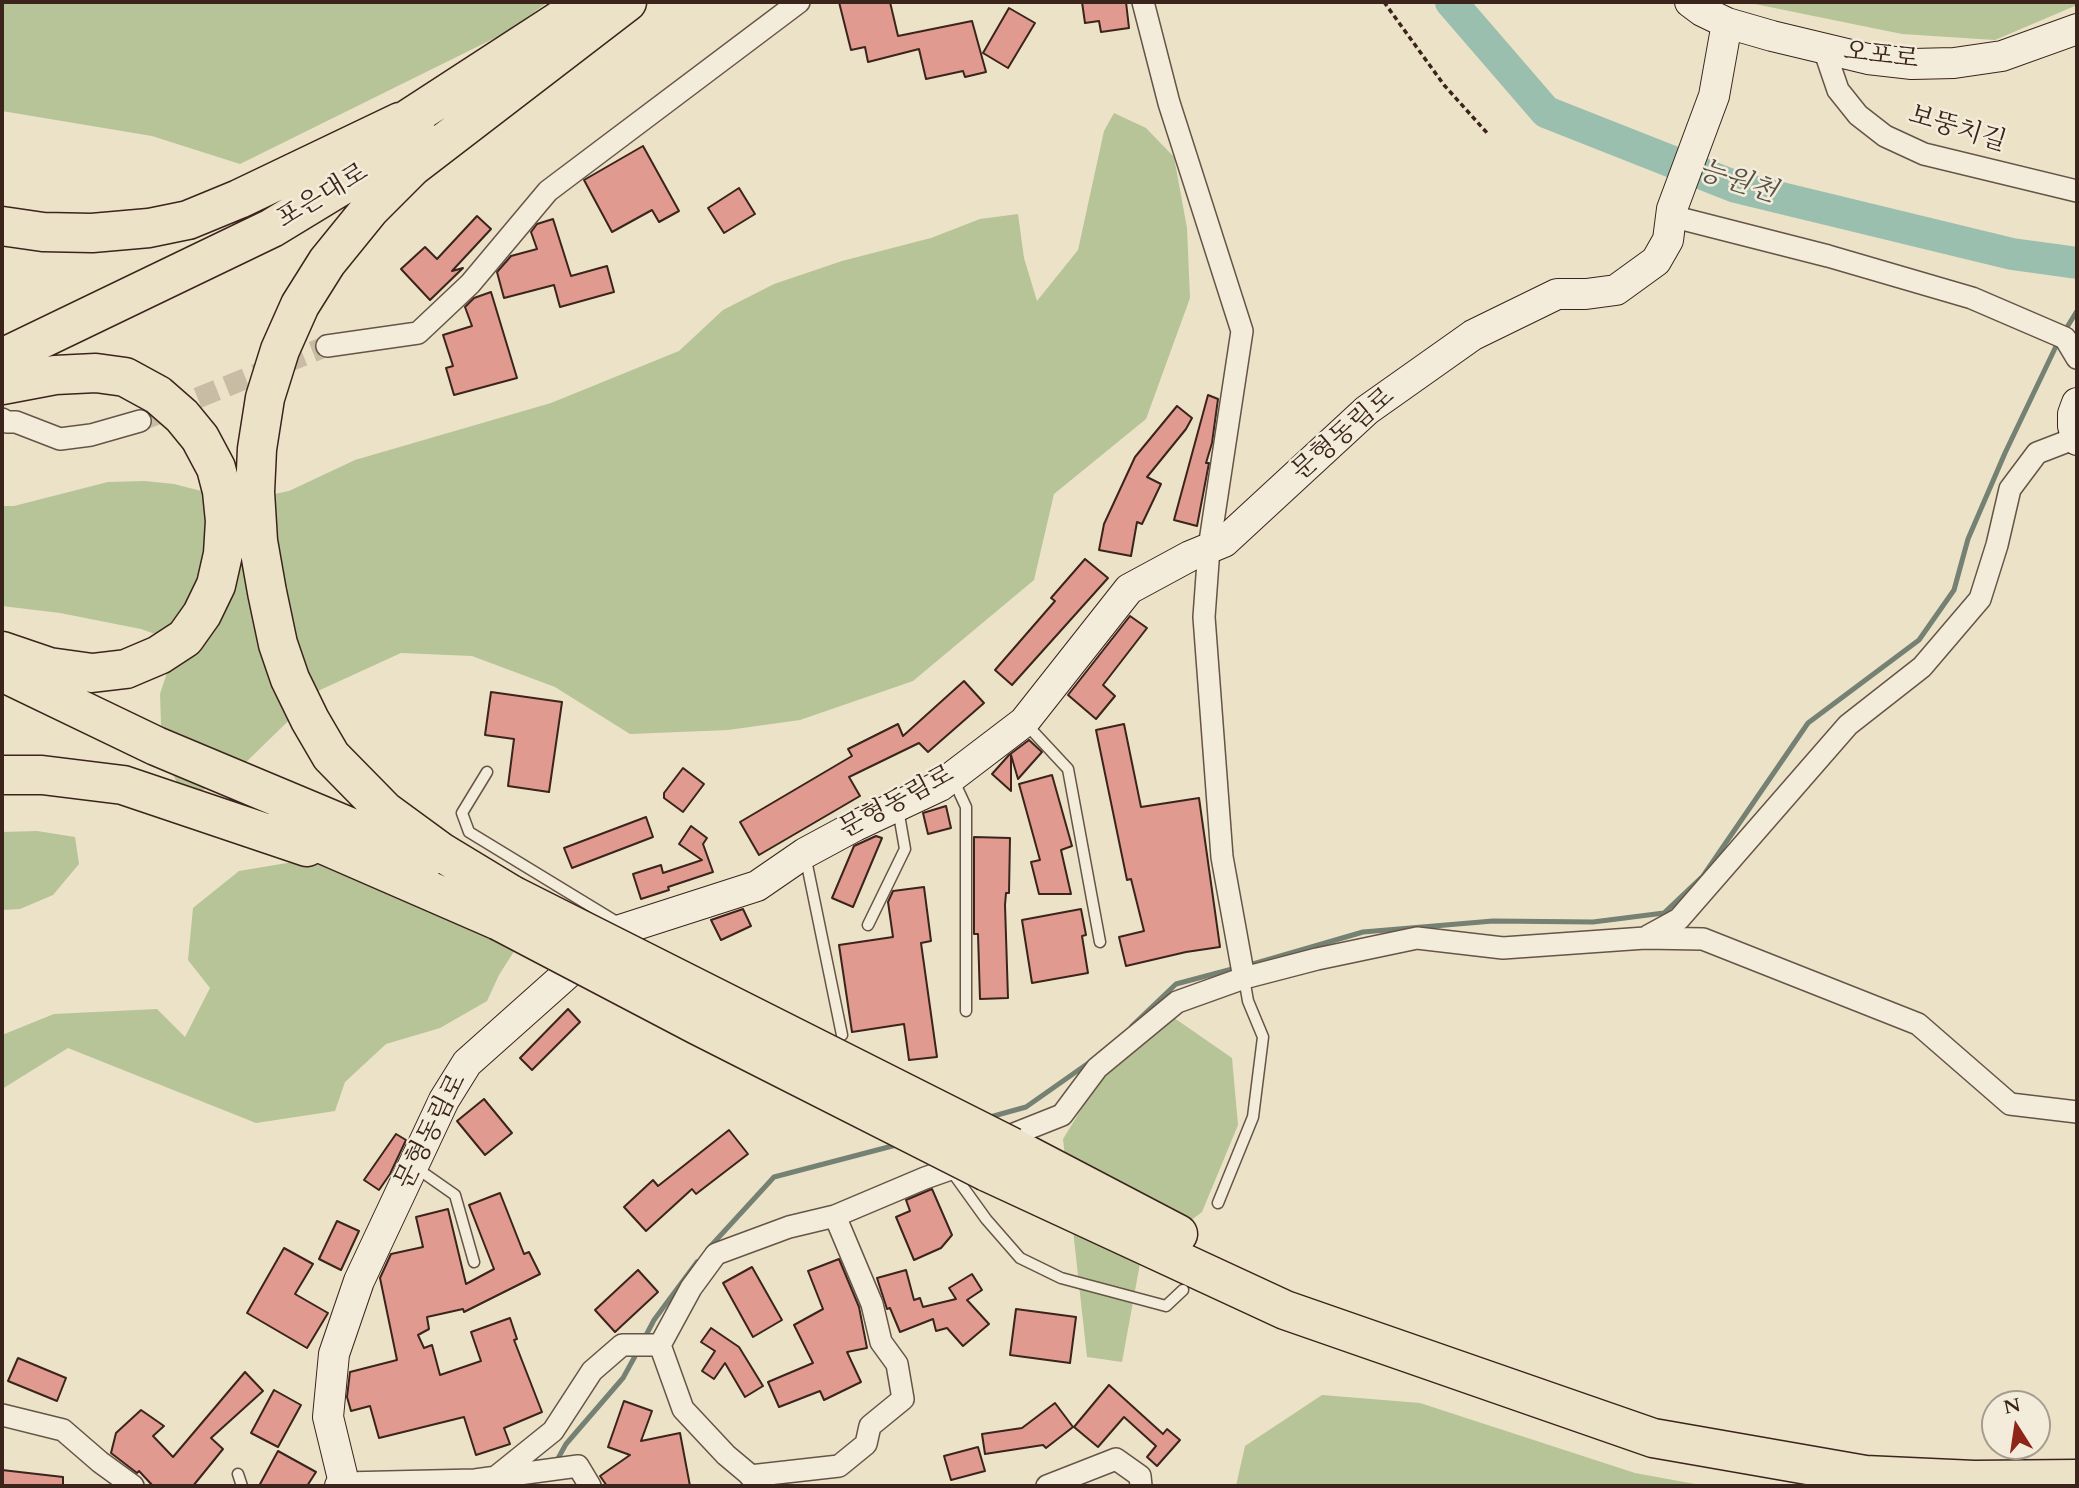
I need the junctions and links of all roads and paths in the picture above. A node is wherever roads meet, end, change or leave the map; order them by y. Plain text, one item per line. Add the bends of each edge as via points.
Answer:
1 (588, 2) edge
2 (626, 2) edge
3 (799, 2) edge
4 (1143, 2) edge
5 (1384, 2) edge
6 (1690, 2) edge
7 (1727, 23) junction
8 (2077, 29) edge
9 (1824, 49) junction
10 (424, 111) junction
11 (1488, 134) dead end
12 (2077, 191) edge
13 (1671, 212) junction
14 (2, 226) edge
15 (2, 334) edge
16 (327, 346) tunnel mouth
17 (2, 358) edge
18 (2077, 358) edge
19 (2, 385) edge
20 (2077, 403) edge
21 (2, 419) edge
22 (140, 421) tunnel mouth
23 (2077, 439) edge
24 (1209, 548) junction
25 (2, 651) edge
26 (2, 672) edge
27 (2, 696) edge
28 (1024, 722) junction
29 (487, 772) dead end
30 (2, 775) edge
31 (952, 777) junction
32 (897, 806) junction
33 (805, 853) junction
34 (398, 878) junction
35 (506, 908) junction
36 (868, 925) dead end
37 (626, 928) junction
38 (1645, 938) junction
39 (1100, 942) dead end
40 (1244, 978) junction
41 (966, 1011) dead end
42 (842, 1035) dead end
43 (2077, 1112) edge
44 (983, 1163) junction
45 (413, 1166) junction
46 (1218, 1203) dead end
47 (835, 1216) junction
48 (474, 1262) dead end
49 (1183, 1290) dead end
50 (657, 1345) junction
51 (2, 1415) edge
52 (2077, 1455) edge
53 (238, 1474) dead end
54 (497, 1476) junction
55 (2077, 1479) edge
56 (757, 1481) edge
57 (342, 1484) edge
58 (133, 1486) edge
59 (242, 1486) edge
60 (590, 1486) edge
61 (1047, 1486) edge
62 (1141, 1486) edge

1 - 10 highway, 포은대로
2 - 17 highway, 포은대로 via 486,98 272,229
2 - 35 highway via 412,167 370,209 327,262 300,305 265,398 257,449 258,541 267,592 278,644 310,720 331,756 385,811
3 - 16 street via 548,191 470,284 418,333
4 - 24 street via 1169,103 1242,331
5 - 11 path via 1444,85
6 - 7 street, 오포로
7 - 9 street, 오포로
7 - 13 street, 문형동림로 via 1714,96
8 - 9 street, 오포로 via 2002,56 1954,63 1912,64
9 - 12 street, 보뚱치길 via 1838,90 1858,115 1885,136 1924,154
10 - 14 highway via 188,220 92,233
10 - 15 highway, 포은대로 via 248,217
13 - 18 street via 1972,298 2065,338
13 - 24 street, 문형동림로 via 1668,240 1656,261 1616,290 1557,294 1473,335 1367,410 1224,542
19 - 25 highway via 96,373 125,377 158,395 200,438 216,468 225,521 216,585 202,614 186,638 159,655 126,668 92,673 48,667
20 - 23 street via 2073,414
21 - 22 street via 61,439
23 - 38 street via 2037,453 2010,489 1979,599 1922,667 1848,725 1679,919
24 - 28 street, 문형동림로 via 1129,589
24 - 40 street via 1204,617 1220,844
26 - 35 highway
27 - 34 highway
28 - 31 street, 문형동림로
28 - 39 lane via 1068,769
29 - 37 lane via 461,813 469,832
30 - 34 highway via 124,785
31 - 32 street, 문형동림로
31 - 41 lane via 966,807
32 - 33 street, 문형동림로
32 - 36 lane via 905,849
33 - 37 street, 문형동림로 via 757,886
33 - 42 lane
34 - 35 highway
35 - 44 highway, bridge
37 - 45 street, 문형동림로 via 614,932 467,1063
38 - 40 street via 1503,948 1418,937
38 - 43 street via 1703,939 1918,1024 2010,1104
40 - 44 street via 1177,1002 1097,1068 1062,1115 982,1146 959,1166
40 - 46 lane via 1263,1037 1253,1117
44 - 47 street
44 - 49 lane via 986,1219 1020,1258 1062,1278 1166,1306
44 - 52 highway via 1287,1290 1639,1410 1832,1447 1978,1458
44 - 55 highway via 1285,1310 1653,1438 1865,1475
45 - 48 lane via 456,1195
45 - 57 street, 문형동림로 via 359,1281 334,1354 328,1417
47 - 50 street via 789,1227 716,1254
47 - 56 street via 872,1304 881,1342 897,1364 903,1399 870,1426 866,1444 839,1466
50 - 54 street via 622,1345 592,1371 553,1431
50 - 56 street via 682,1409
51 - 58 street via 63,1430
53 - 59 lane
54 - 57 street
54 - 60 street via 578,1466
61 - 62 street via 1116,1459 1140,1476

